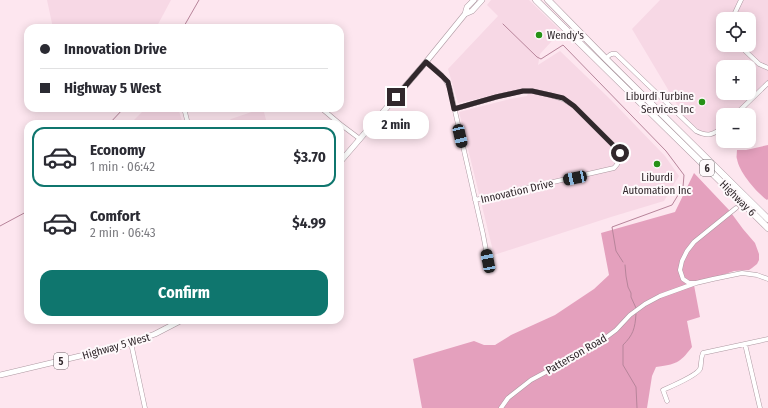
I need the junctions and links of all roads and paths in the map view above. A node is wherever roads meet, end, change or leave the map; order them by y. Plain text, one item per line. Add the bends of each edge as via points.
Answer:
1 (474, 0) edge
2 (482, 0) edge
3 (536, 0) edge
4 (548, 0) edge
5 (741, 0) edge
6 (735, 12) edge
7 (465, 14) junction
8 (746, 52) edge
9 (598, 56) junction
10 (606, 59) junction
11 (426, 62) junction
12 (768, 68) edge
13 (768, 83) edge
14 (648, 106) junction
15 (742, 108) edge
16 (454, 109) junction
17 (326, 112) edge
18 (335, 120) edge
19 (344, 127) edge
20 (716, 132) edge
21 (360, 139) junction
22 (344, 157) edge
23 (475, 200) junction
24 (736, 208) dead end
25 (768, 219) edge
26 (768, 228) edge
27 (488, 261) dead end
28 (768, 279) edge
29 (696, 283) junction
30 (174, 324) edge
31 (768, 339) edge
32 (131, 343) junction
33 (745, 344) junction
34 (0, 375) edge
35 (667, 401) dead end
36 (145, 408) edge
37 (501, 408) edge
38 (760, 408) edge

1 - 7 main road via 467,7
2 - 7 main road via 472,11
3 - 9 highway, Highway 6 / 6
4 - 9 highway, Highway 6 / 6
5 - 6 street
7 - 11 main road
8 - 12 street via 759,64
9 - 10 highway, Highway 6 / 6
9 - 14 highway, Highway 6 / 6
10 - 14 highway, Highway 6 / 6
10 - 20 street via 609,55 616,54 696,131 709,135
11 - 16 street via 448,82
11 - 21 main road
13 - 15 street
14 - 25 highway, Highway 6 / 6
14 - 26 highway, Highway 6 / 6
16 - 23 street
16 - 23 street, Innovation Drive via 523,91 563,98 620,153 620,160 614,168
17 - 18 street
19 - 21 street
21 - 22 main road
23 - 27 street
24 - 29 street via 694,242 687,251 680,270 683,279 689,283
28 - 29 street, Patterson Road via 742,273
29 - 37 street, Patterson Road via 645,304 604,339 531,380 508,398
30 - 32 main road, Highway 5 West / 5
31 - 33 street
32 - 34 main road, Highway 5 West / 5
32 - 36 street
33 - 35 street via 703,353 698,373 663,390
33 - 38 street

